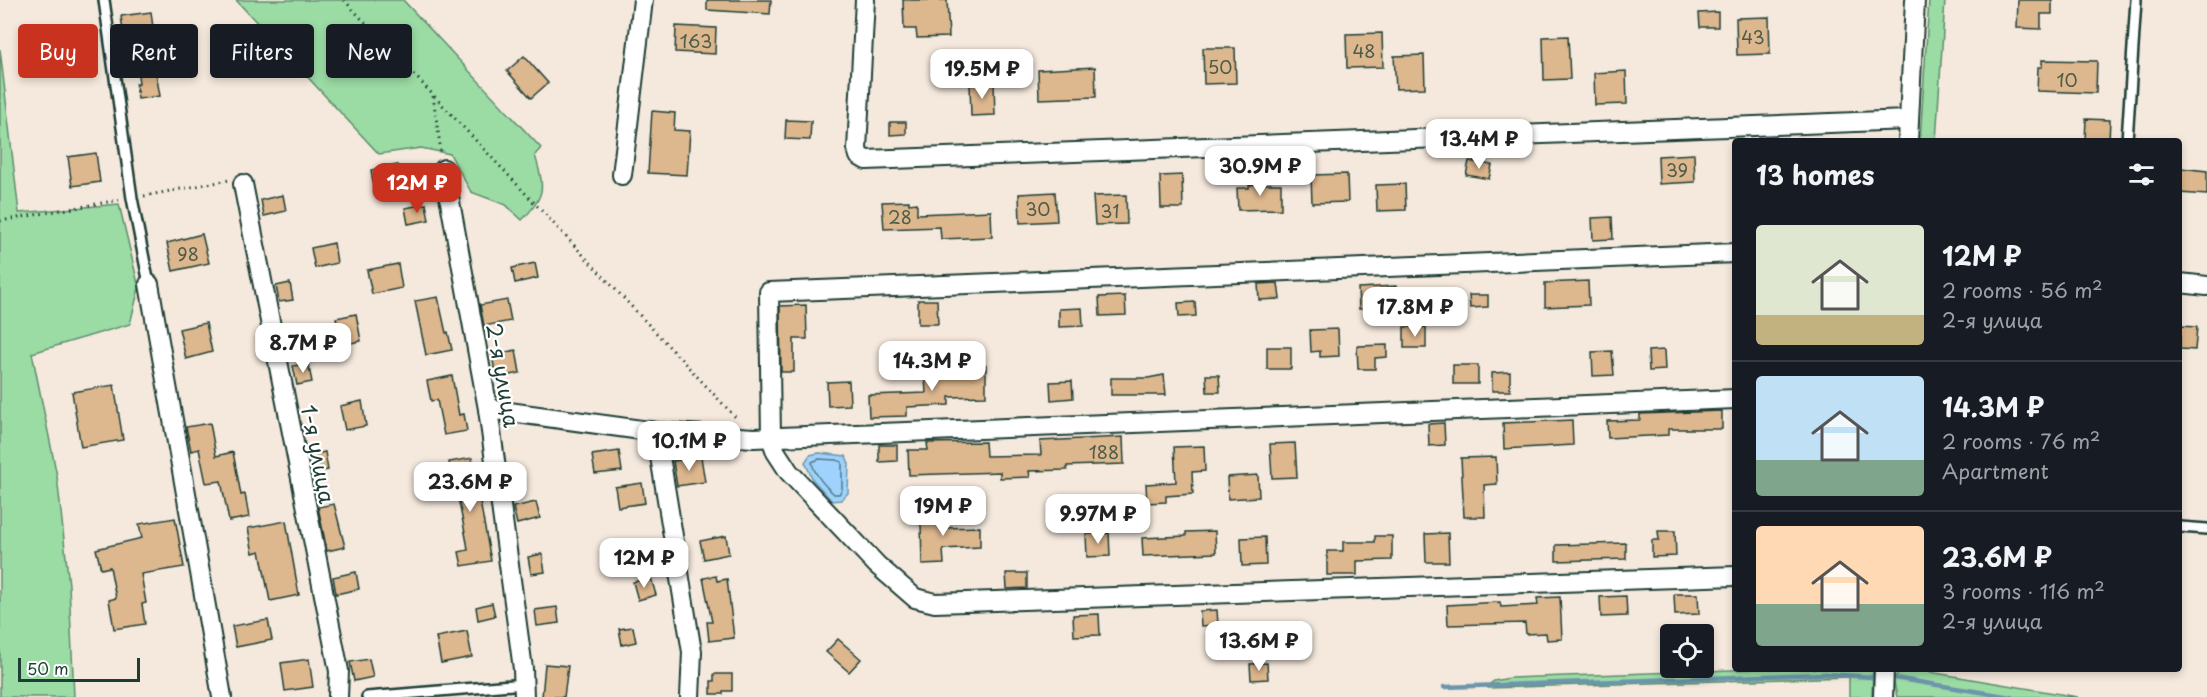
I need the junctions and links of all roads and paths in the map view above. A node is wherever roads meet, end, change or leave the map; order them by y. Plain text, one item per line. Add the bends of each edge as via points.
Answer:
1 (104, 0) edge
2 (344, 0) edge
3 (643, 0) edge
4 (865, 0) edge
5 (1915, 0) edge
6 (2136, 0) edge
7 (433, 95) junction
8 (1908, 120) junction
9 (1908, 138) edge
10 (2127, 138) edge
11 (444, 169) joint
12 (622, 175) dead end
13 (243, 184) dead end
14 (1732, 253) edge
15 (149, 284) joint
16 (2182, 284) edge
17 (2207, 286) edge
18 (1732, 399) edge
19 (488, 409) junction
20 (656, 432) junction
21 (763, 438) junction
22 (2182, 527) edge
23 (2207, 529) edge
24 (1732, 576) edge
25 (1884, 672) edge
26 (524, 691) edge
27 (222, 697) edge
28 (338, 697) edge
29 (367, 697) edge
30 (690, 697) edge
31 (1883, 697) edge

1 - 15 lane via 132,198
2 - 7 path
3 - 12 street
4 - 8 street via 857,148 859,156 866,160
5 - 8 street
6 - 10 lane
7 - 11 path
7 - 21 path
8 - 9 street
11 - 19 street, 2-я улица
13 - 28 street, 1-я улица via 339,671
14 - 21 street via 769,291
15 - 27 street
16 - 17 street
18 - 21 street
19 - 20 street
19 - 26 street, 2-я улица
20 - 21 street
20 - 30 street via 692,652
21 - 24 street via 789,472 877,565 915,598 935,603
22 - 23 lane
25 - 31 street
26 - 29 lane

